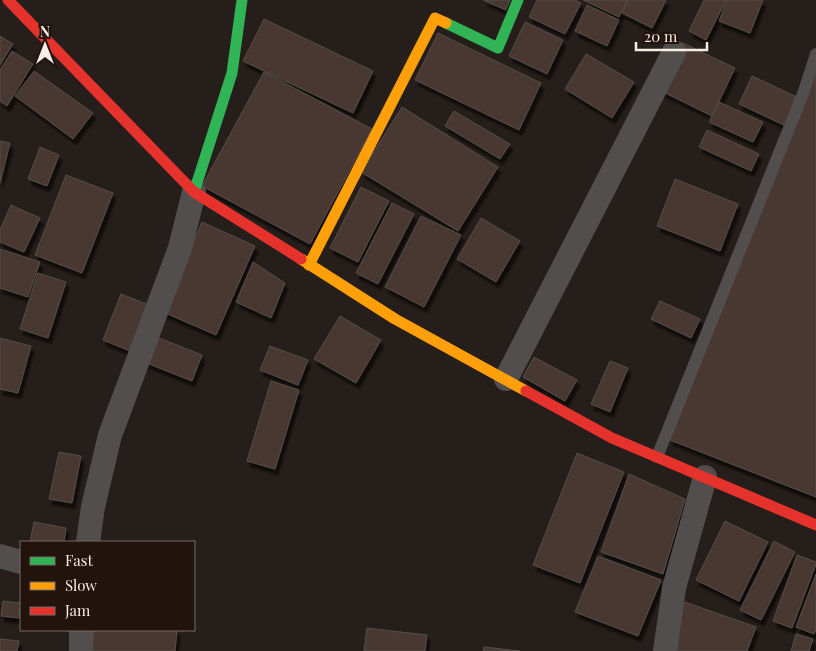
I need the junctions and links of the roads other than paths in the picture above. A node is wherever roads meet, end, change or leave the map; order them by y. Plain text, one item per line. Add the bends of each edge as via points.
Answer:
1 (8, 0) edge
2 (242, 0) edge
3 (518, 0) edge
4 (674, 52) dead end
5 (816, 54) edge
6 (194, 192) junction
7 (309, 265) junction
8 (506, 379) junction
9 (656, 457) junction
10 (705, 478) junction
11 (816, 525) edge
12 (88, 541) edge
13 (0, 556) edge
14 (20, 562) edge
15 (82, 631) edge
16 (81, 651) edge
17 (666, 651) edge

1 - 6 main road
2 - 6 main road via 232,73
3 - 7 main road via 498,48 435,18
4 - 8 street
5 - 9 lane
6 - 7 main road
6 - 12 street via 180,248 110,435
7 - 8 main road via 395,318
8 - 9 main road via 612,438
9 - 10 main road
10 - 11 main road
10 - 17 street via 674,588
13 - 14 street
15 - 16 street

